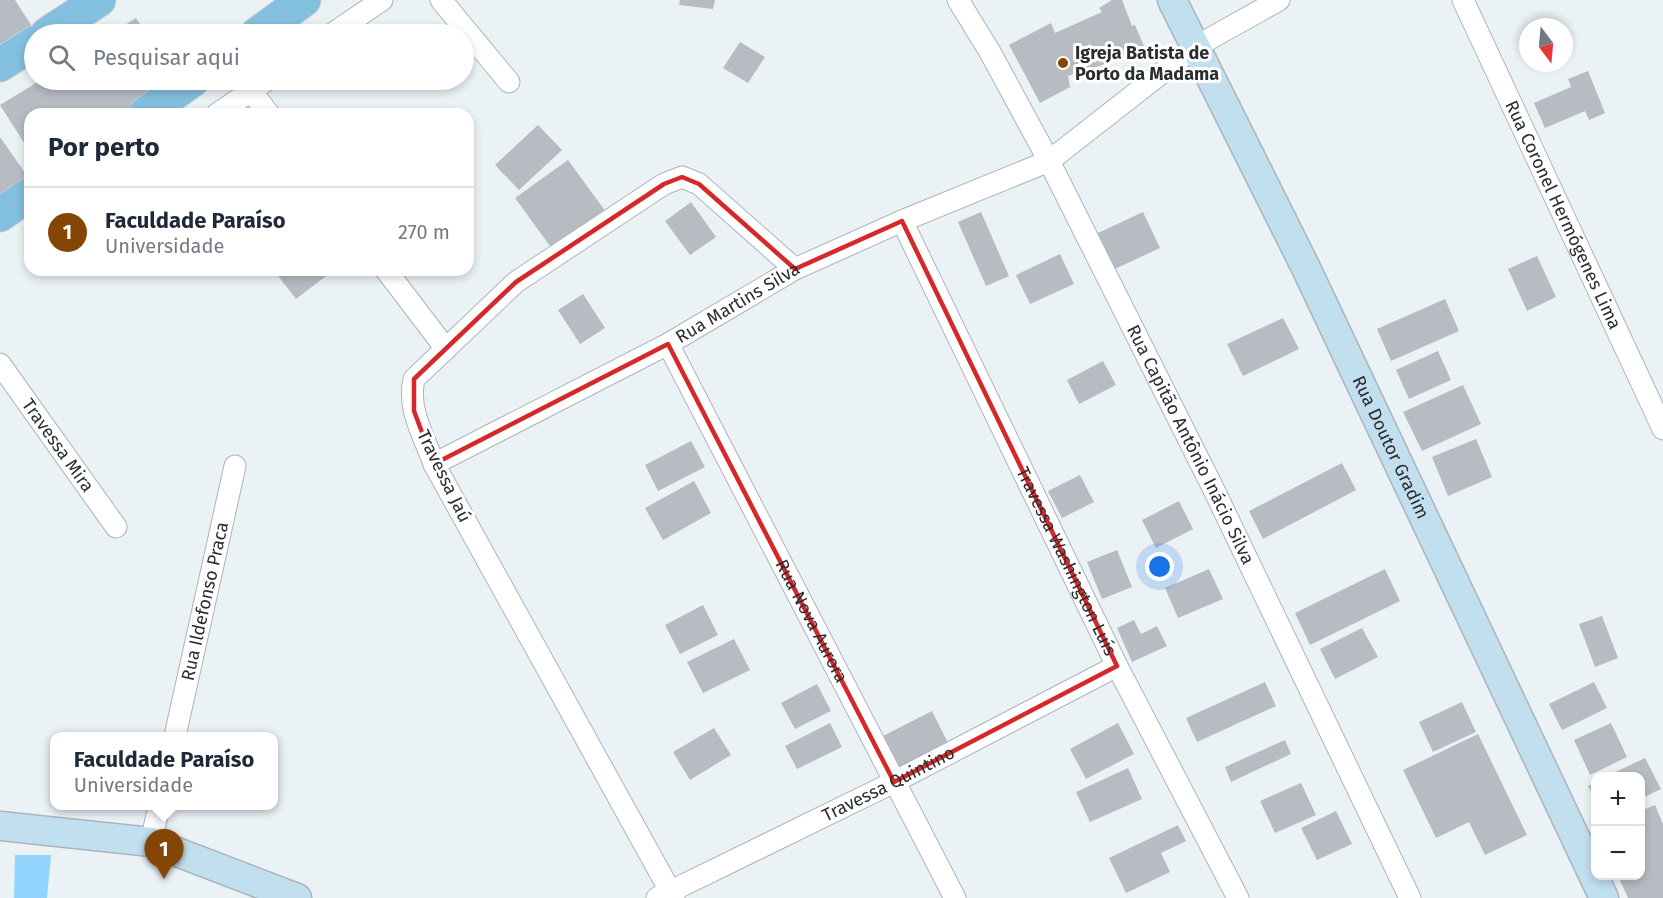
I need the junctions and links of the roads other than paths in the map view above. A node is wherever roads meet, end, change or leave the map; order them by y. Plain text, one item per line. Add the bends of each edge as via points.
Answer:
1 (99, 0) edge
2 (304, 0) edge
3 (382, 0) edge
4 (441, 0) edge
5 (958, 0) edge
6 (1172, 0) edge
7 (1279, 0) edge
8 (1463, 0) edge
9 (62, 24) edge
10 (270, 24) edge
11 (347, 24) edge
12 (461, 24) edge
13 (474, 40) edge
14 (1194, 47) junction
15 (24, 49) edge
16 (0, 65) edge
17 (509, 82) dead end
18 (180, 90) edge
19 (252, 90) edge
20 (261, 90) edge
21 (154, 108) edge
22 (226, 108) edge
23 (267, 108) edge
24 (1048, 161) junction
25 (902, 221) junction
26 (795, 269) junction
27 (391, 276) edge
28 (668, 344) junction
29 (446, 349) junction
30 (0, 364) edge
31 (1663, 429) edge
32 (434, 464) junction
33 (235, 466) dead end
34 (116, 527) dead end
35 (1117, 666) junction
36 (176, 732) edge
37 (894, 782) junction
38 (158, 810) edge
39 (0, 826) edge
40 (151, 842) junction
41 (668, 896) edge
42 (297, 898) edge
43 (955, 898) edge
44 (1238, 898) edge
45 (1410, 898) edge
46 (1604, 898) edge

1 - 9 main road
2 - 10 main road
3 - 11 street
4 - 12 street
5 - 24 street, Rua Capitão Antônio Inácio Silva
6 - 14 street, Rua Doutor Gradim
7 - 14 street, Rua Martins Silva
8 - 31 street, Rua Coronel Hermógenes Lima
13 - 17 street
14 - 24 street, Rua Martins Silva
14 - 46 street, Rua Doutor Gradim via 1305,266
15 - 16 main road
18 - 21 main road
19 - 22 street
20 - 23 street
24 - 25 street, Rua Martins Silva
24 - 45 street, Rua Capitão Antônio Inácio Silva via 1214,490
25 - 26 street, Rua Martins Silva
25 - 35 street, Travessa Washington Luís
26 - 28 street, Rua Martins Silva
26 - 29 street, Travessa Jaú via 699,184 682,177 663,184 516,282
27 - 29 street
28 - 32 street, Rua Martins Silva
28 - 37 street, Rua Nova Aurora
29 - 32 street, Travessa Jaú via 414,379 411,394
30 - 34 street, Travessa Mira
32 - 41 street, Travessa Jaú
33 - 36 street, Rua Ildefonso Praca
35 - 37 street, Travessa Quintino
35 - 44 street, Travessa Washington Luís
37 - 41 street, Travessa Quintino
37 - 43 street, Rua Nova Aurora
38 - 40 street
39 - 40 street
40 - 42 street

